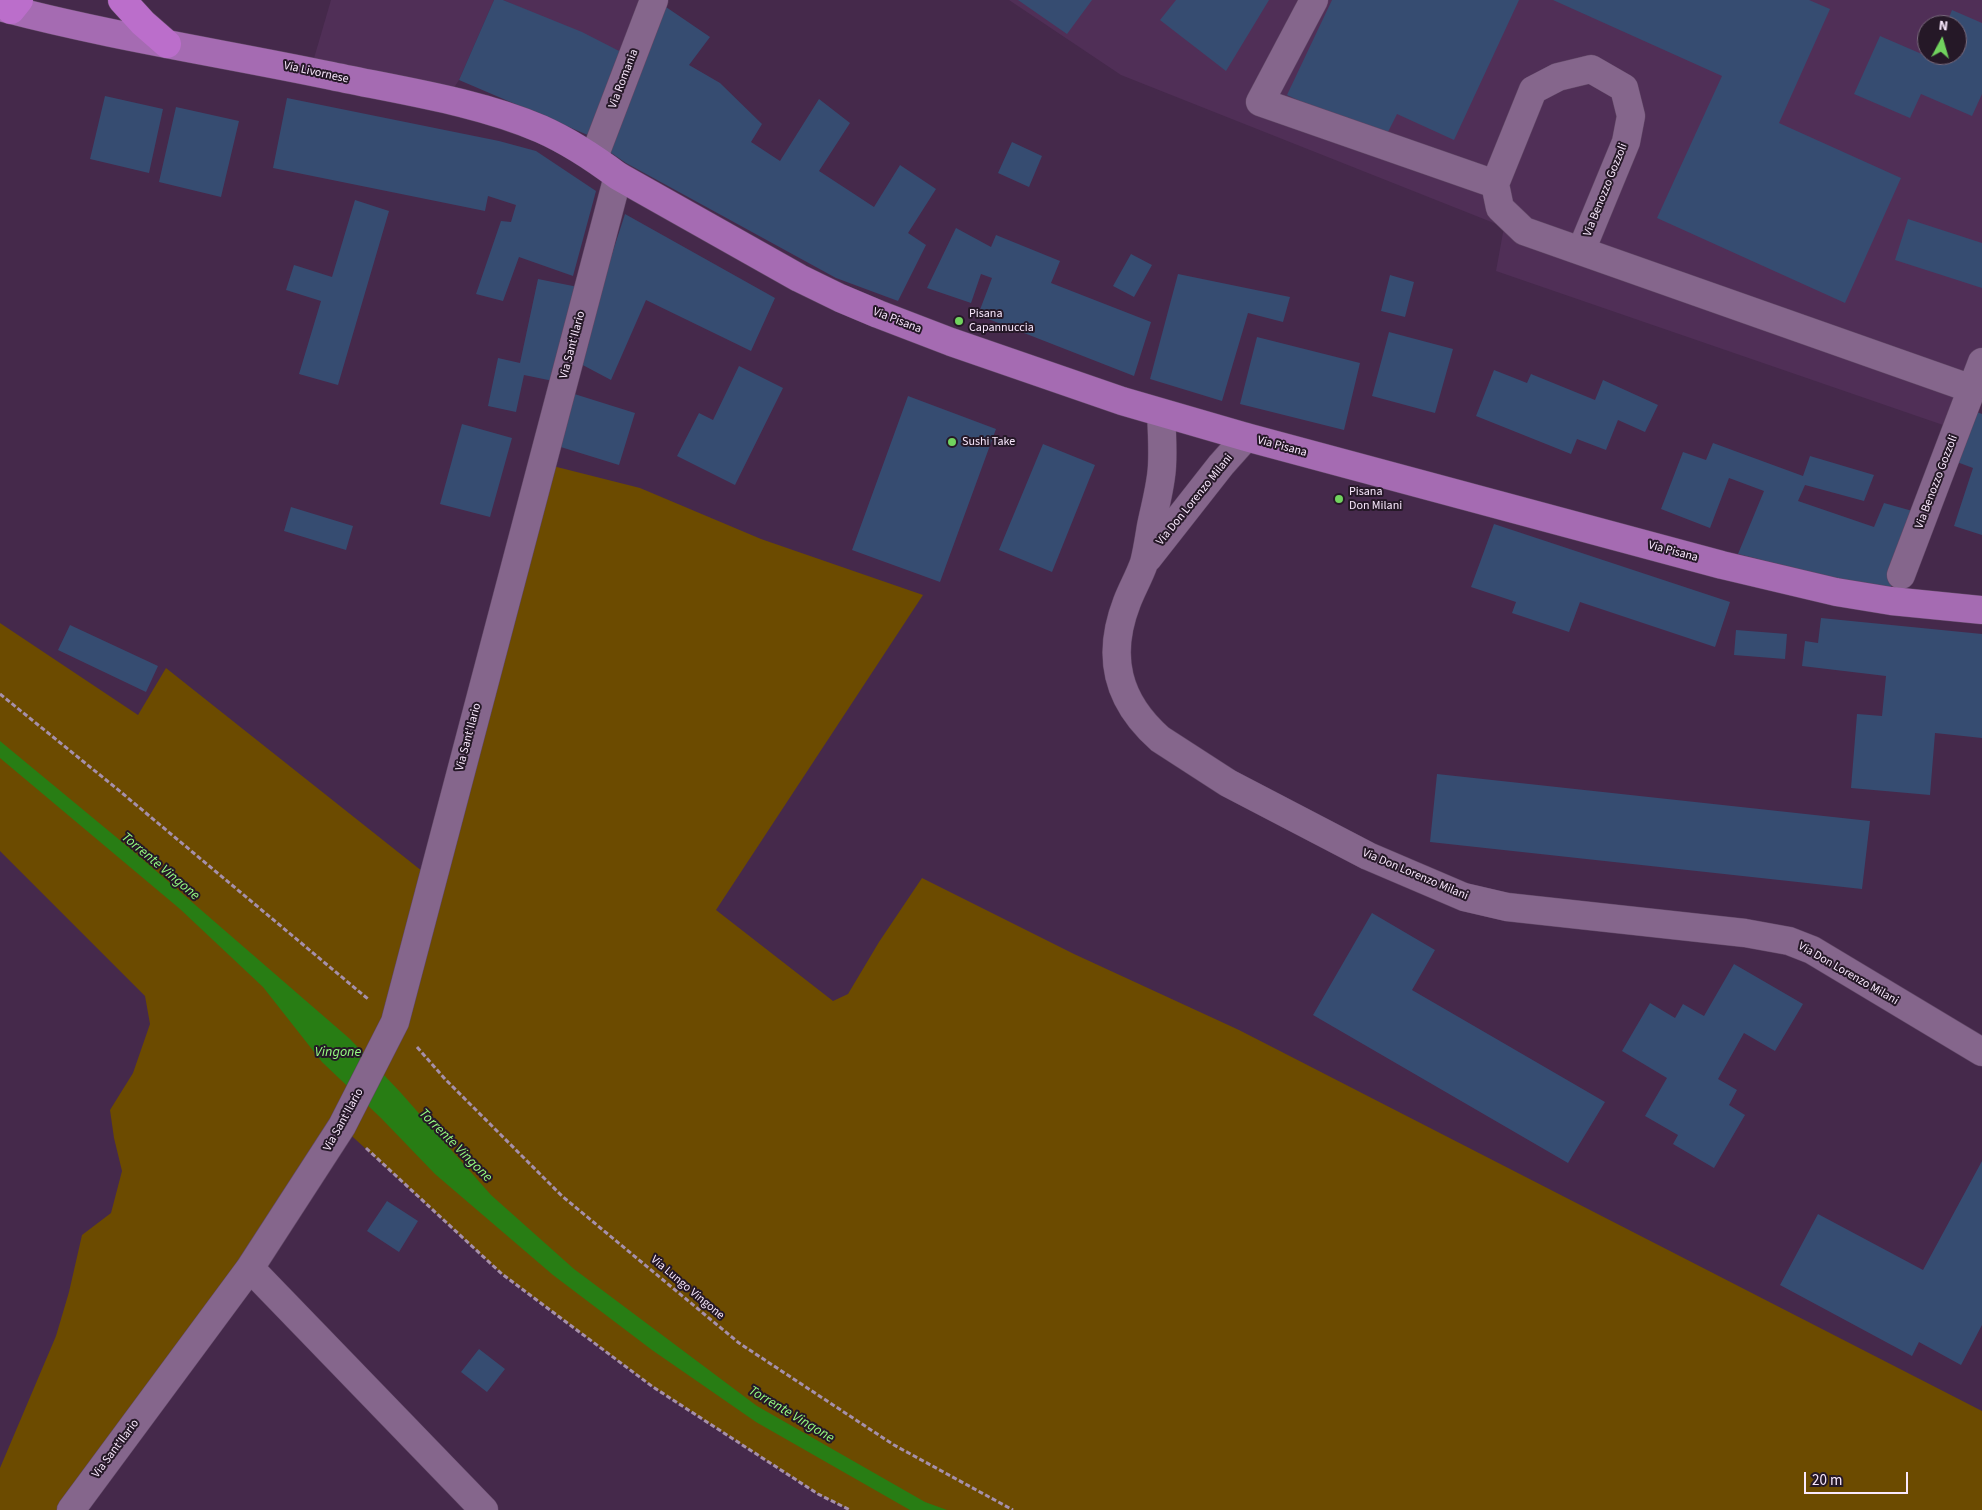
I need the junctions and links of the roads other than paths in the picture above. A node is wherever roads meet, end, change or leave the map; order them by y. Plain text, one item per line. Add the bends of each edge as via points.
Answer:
1 (122, 0) edge
2 (654, 0) edge
3 (1314, 0) edge
4 (8, 4) edge
5 (167, 44) junction
6 (594, 157) junction
7 (618, 176) junction
8 (1495, 184) junction
9 (1581, 251) junction
10 (1982, 362) edge
11 (1972, 389) junction
12 (1161, 413) junction
13 (1246, 438) junction
14 (1144, 563) junction
15 (1901, 575) dead end
16 (1982, 610) edge
17 (1982, 1052) edge
18 (250, 1268) junction
19 (71, 1510) edge
20 (484, 1510) edge

1 - 5 highway
2 - 6 street, Via Romania
3 - 8 street via 1260,102
4 - 5 main road, Via Livornese
5 - 6 main road, Via Livornese via 490,111 542,130
6 - 7 main road, Via Livornese
7 - 12 main road, Via Pisana via 799,278 870,311 950,342
7 - 18 street, Via Sant'Ilario via 395,1022 342,1126
8 - 9 street, Via Benozzo Gozzoli via 1500,208 1524,231
8 - 9 street, Via Benozzo Gozzoli via 1533,90 1558,77 1591,69 1624,88 1631,116 1626,142
9 - 11 street, Via Benozzo Gozzoli
10 - 11 street, Via Benozzo Gozzoli
11 - 15 street, Via Benozzo Gozzoli
12 - 13 main road, Via Pisana
12 - 14 street, Via Don Lorenzo Milani via 1162,468
13 - 14 street, Via Don Lorenzo Milani
13 - 16 main road, Via Pisana via 1722,566 1891,601
14 - 17 street, Via Don Lorenzo Milani via 1120,624 1116,657 1122,690 1130,706 1160,739 1228,783 1368,856 1464,897 1507,907 1744,933 1789,941 1812,950
18 - 19 street, Via Sant'Ilario
18 - 20 street

